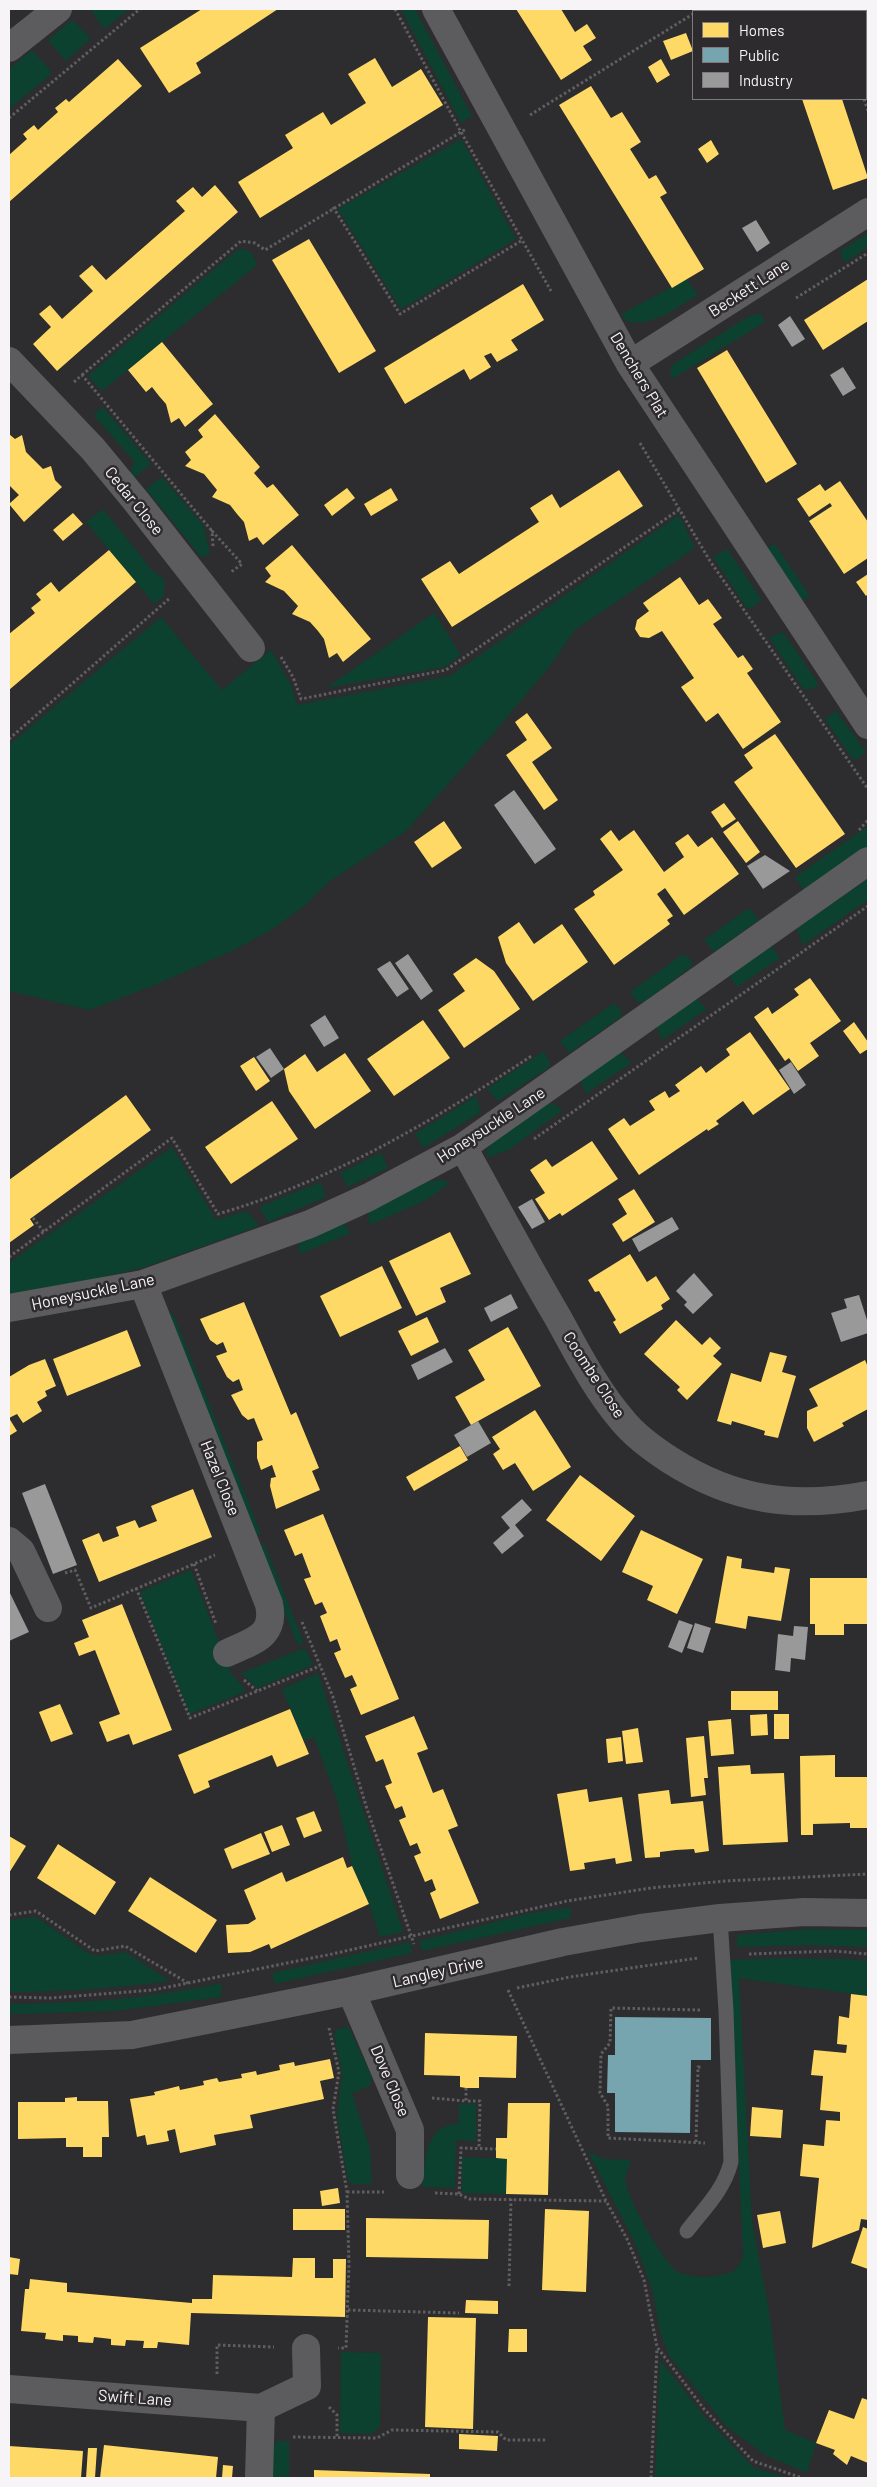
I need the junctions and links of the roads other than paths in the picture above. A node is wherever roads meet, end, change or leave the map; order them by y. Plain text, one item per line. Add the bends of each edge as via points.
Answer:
1 (58, 9) edge
2 (436, 9) edge
3 (9, 48) edge
4 (868, 212) edge
5 (9, 361) edge
6 (630, 364) junction
7 (251, 648) dead end
8 (866, 717) edge
9 (868, 861) edge
10 (463, 1147) junction
11 (143, 1284) junction
12 (9, 1308) edge
13 (868, 1495) edge
14 (9, 1541) edge
15 (48, 1608) dead end
16 (227, 1653) dead end
17 (868, 1913) edge
18 (720, 1918) junction
19 (351, 1991) junction
20 (9, 2040) edge
21 (402, 2184) road end
22 (687, 2231) dead end
23 (306, 2348) road end
24 (9, 2389) edge
25 (262, 2408) junction
26 (259, 2478) edge

1 - 3 street
2 - 6 street, Denchers Plat
4 - 6 street, Beckett Lane
5 - 7 street, Cedar Close via 93,449 136,501 205,571
6 - 8 street, Denchers Plat
9 - 10 street, Honeysuckle Lane
10 - 11 street, Honeysuckle Lane via 310,1224
10 - 13 street, Coombe Close via 601,1392 624,1422 652,1448 718,1486 755,1498 797,1503
11 - 12 street, Honeysuckle Lane
11 - 16 street, Hazel Close via 269,1604 270,1625 263,1636
14 - 15 street via 21,1551
17 - 18 street, Langley Drive via 804,1912
18 - 19 street, Langley Drive via 563,1942
18 - 22 lane via 731,2144 727,2176
19 - 20 street, Langley Drive via 132,2035
19 - 21 street, Dove Close via 410,2130
23 - 25 street, Swift Lane via 307,2386
24 - 25 street, Swift Lane
25 - 26 street

